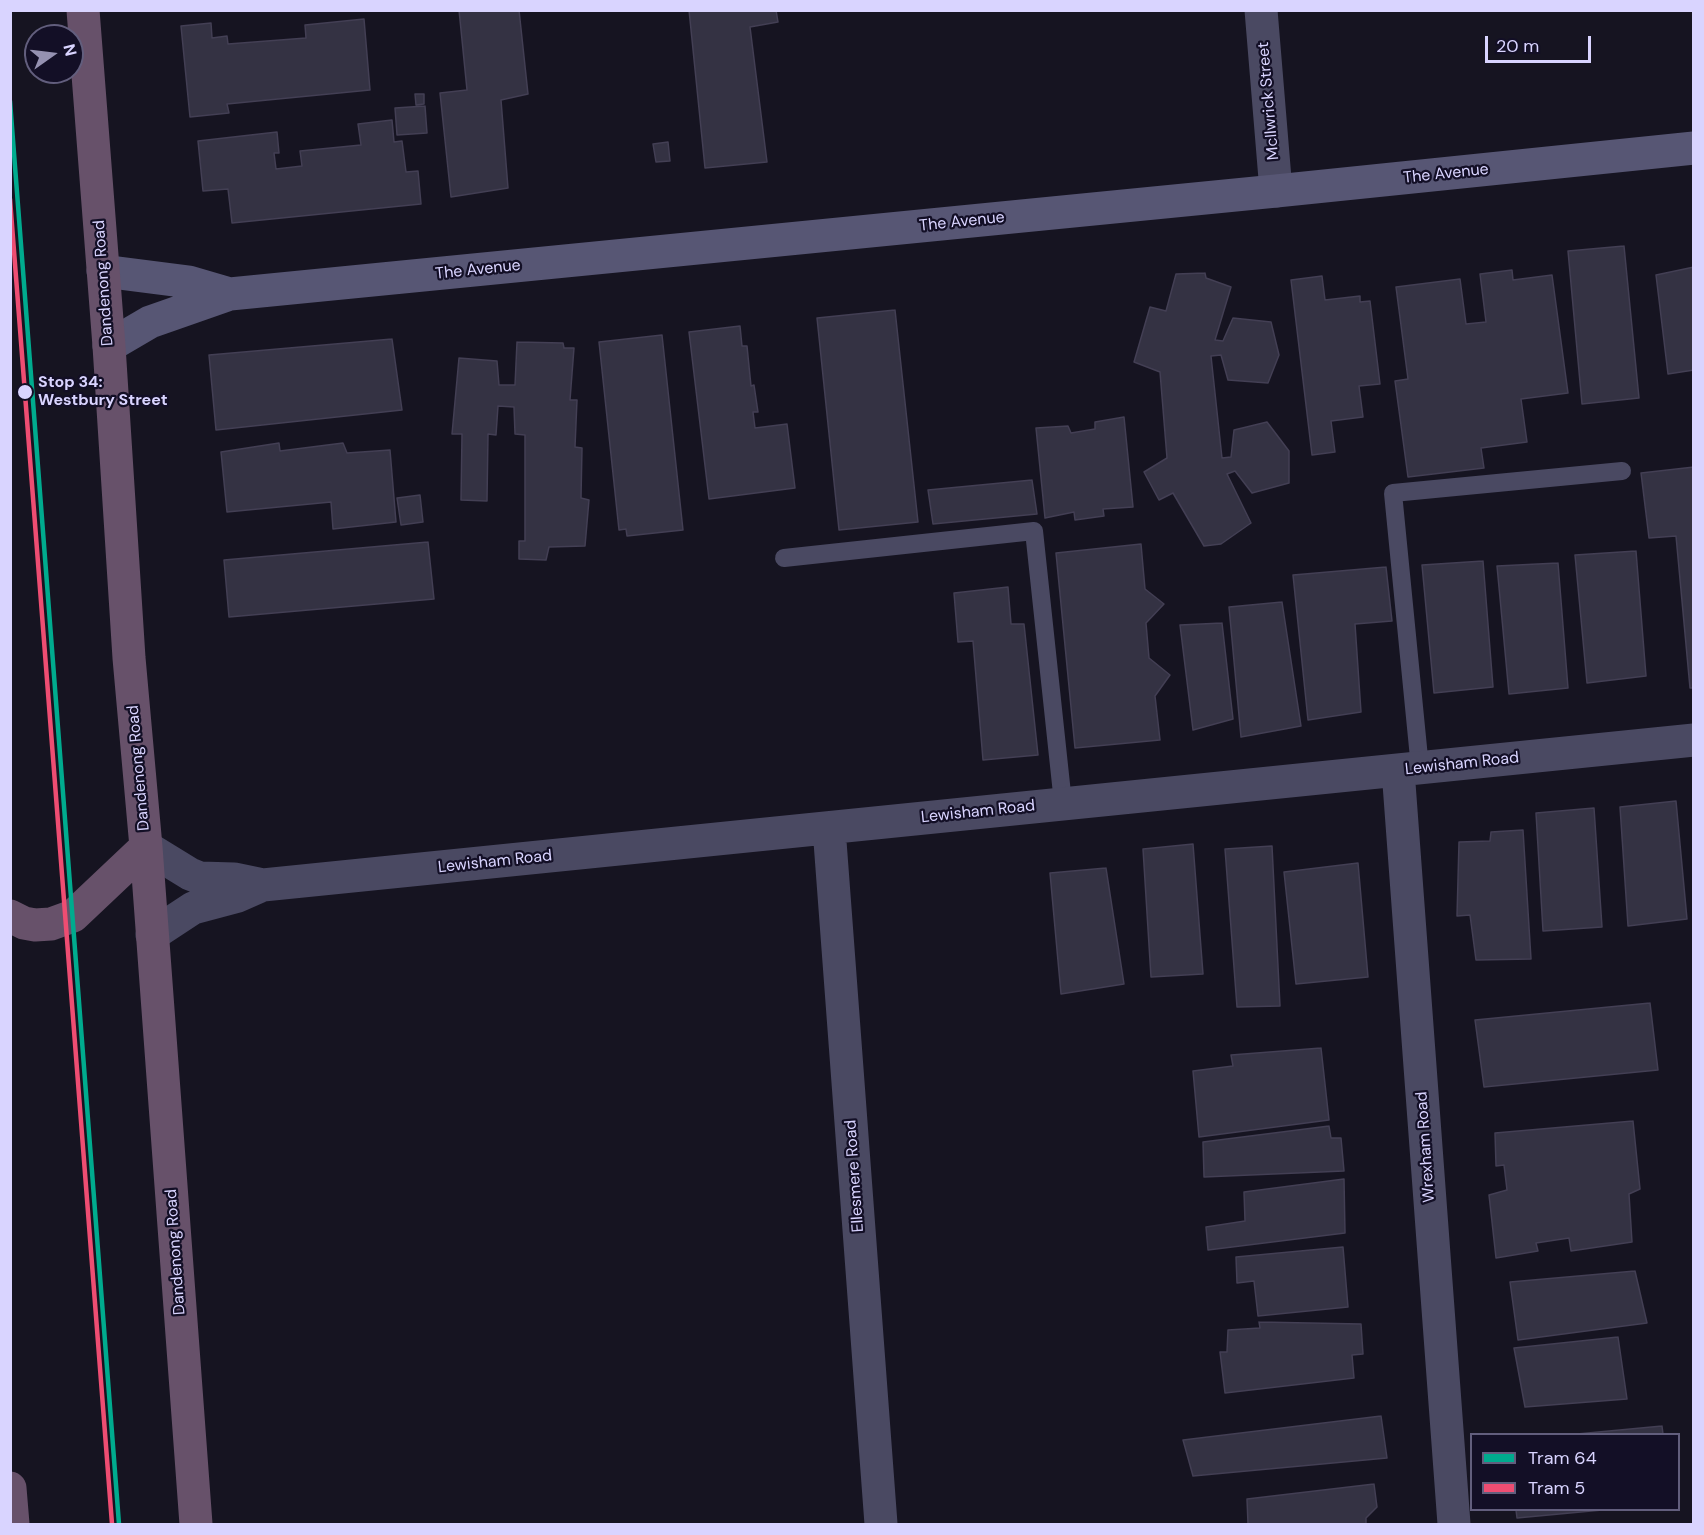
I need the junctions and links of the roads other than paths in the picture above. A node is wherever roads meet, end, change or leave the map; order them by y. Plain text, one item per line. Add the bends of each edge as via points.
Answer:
1 (83, 10) edge
2 (1261, 10) edge
3 (1694, 148) edge
4 (1276, 191) junction
5 (103, 271) junction
6 (230, 294) junction
7 (109, 346) junction
8 (1622, 471) dead end
9 (784, 558) dead end
10 (1694, 740) edge
11 (1409, 769) junction
12 (1063, 803) junction
13 (829, 828) junction
14 (146, 847) junction
15 (263, 885) junction
16 (10, 916) edge
17 (152, 935) junction
18 (10, 1488) edge
19 (13, 1524) edge
20 (196, 1524) edge
21 (881, 1524) edge
22 (1454, 1524) edge

1 - 5 highway, Dandenong Road
2 - 4 street, McIlwrick Street
3 - 4 street, The Avenue
4 - 6 street, The Avenue
5 - 6 street, The Avenue via 189,282
5 - 7 highway, Dandenong Road
6 - 7 street, The Avenue via 150,322
7 - 14 highway, Dandenong Road via 129,658
8 - 11 lane via 1393,493
9 - 12 lane via 1034,531
10 - 11 street, Lewisham Road
11 - 12 street, Lewisham Road
11 - 22 street, Wrexham Road
12 - 13 street, Lewisham Road
13 - 15 street, Lewisham Road
13 - 21 street, Ellesmere Road
14 - 15 street, Lewisham Road via 200,878
14 - 16 highway via 73,916 35,925
14 - 17 highway, Dandenong Road
15 - 17 street, Lewisham Road via 193,908
17 - 20 highway, Dandenong Road
18 - 19 highway

